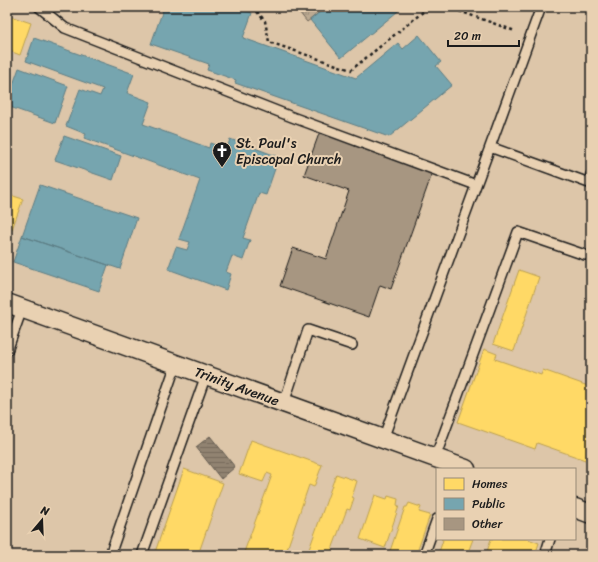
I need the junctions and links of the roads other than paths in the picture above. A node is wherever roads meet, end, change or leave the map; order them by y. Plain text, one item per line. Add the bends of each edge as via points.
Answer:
1 (39, 7) edge
2 (541, 7) edge
3 (490, 147) junction
4 (591, 175) edge
5 (476, 184) junction
6 (584, 255) dead end
7 (14, 306) edge
8 (352, 345) dead end
9 (7, 351) edge
10 (176, 364) junction
11 (206, 375) junction
12 (284, 403) junction
13 (383, 439) junction
14 (435, 458) junction
15 (459, 468) edge
16 (576, 508) edge
17 (591, 514) edge
18 (436, 522) edge
19 (550, 540) edge
20 (110, 555) edge
21 (142, 555) edge
22 (424, 555) edge
23 (545, 555) edge

1 - 5 lane via 65,28 292,117
2 - 3 lane
3 - 4 lane via 588,183
3 - 5 lane
5 - 13 lane
6 - 14 lane via 518,232
7 - 9 lane
7 - 10 street, Trinity Avenue
8 - 12 lane via 308,330
10 - 11 street, Trinity Avenue
10 - 20 lane
11 - 12 street, Trinity Avenue
11 - 21 lane
12 - 13 street, Trinity Avenue
13 - 14 street, Trinity Avenue
14 - 15 street, Trinity Avenue
16 - 17 street
18 - 22 lane
19 - 23 lane

